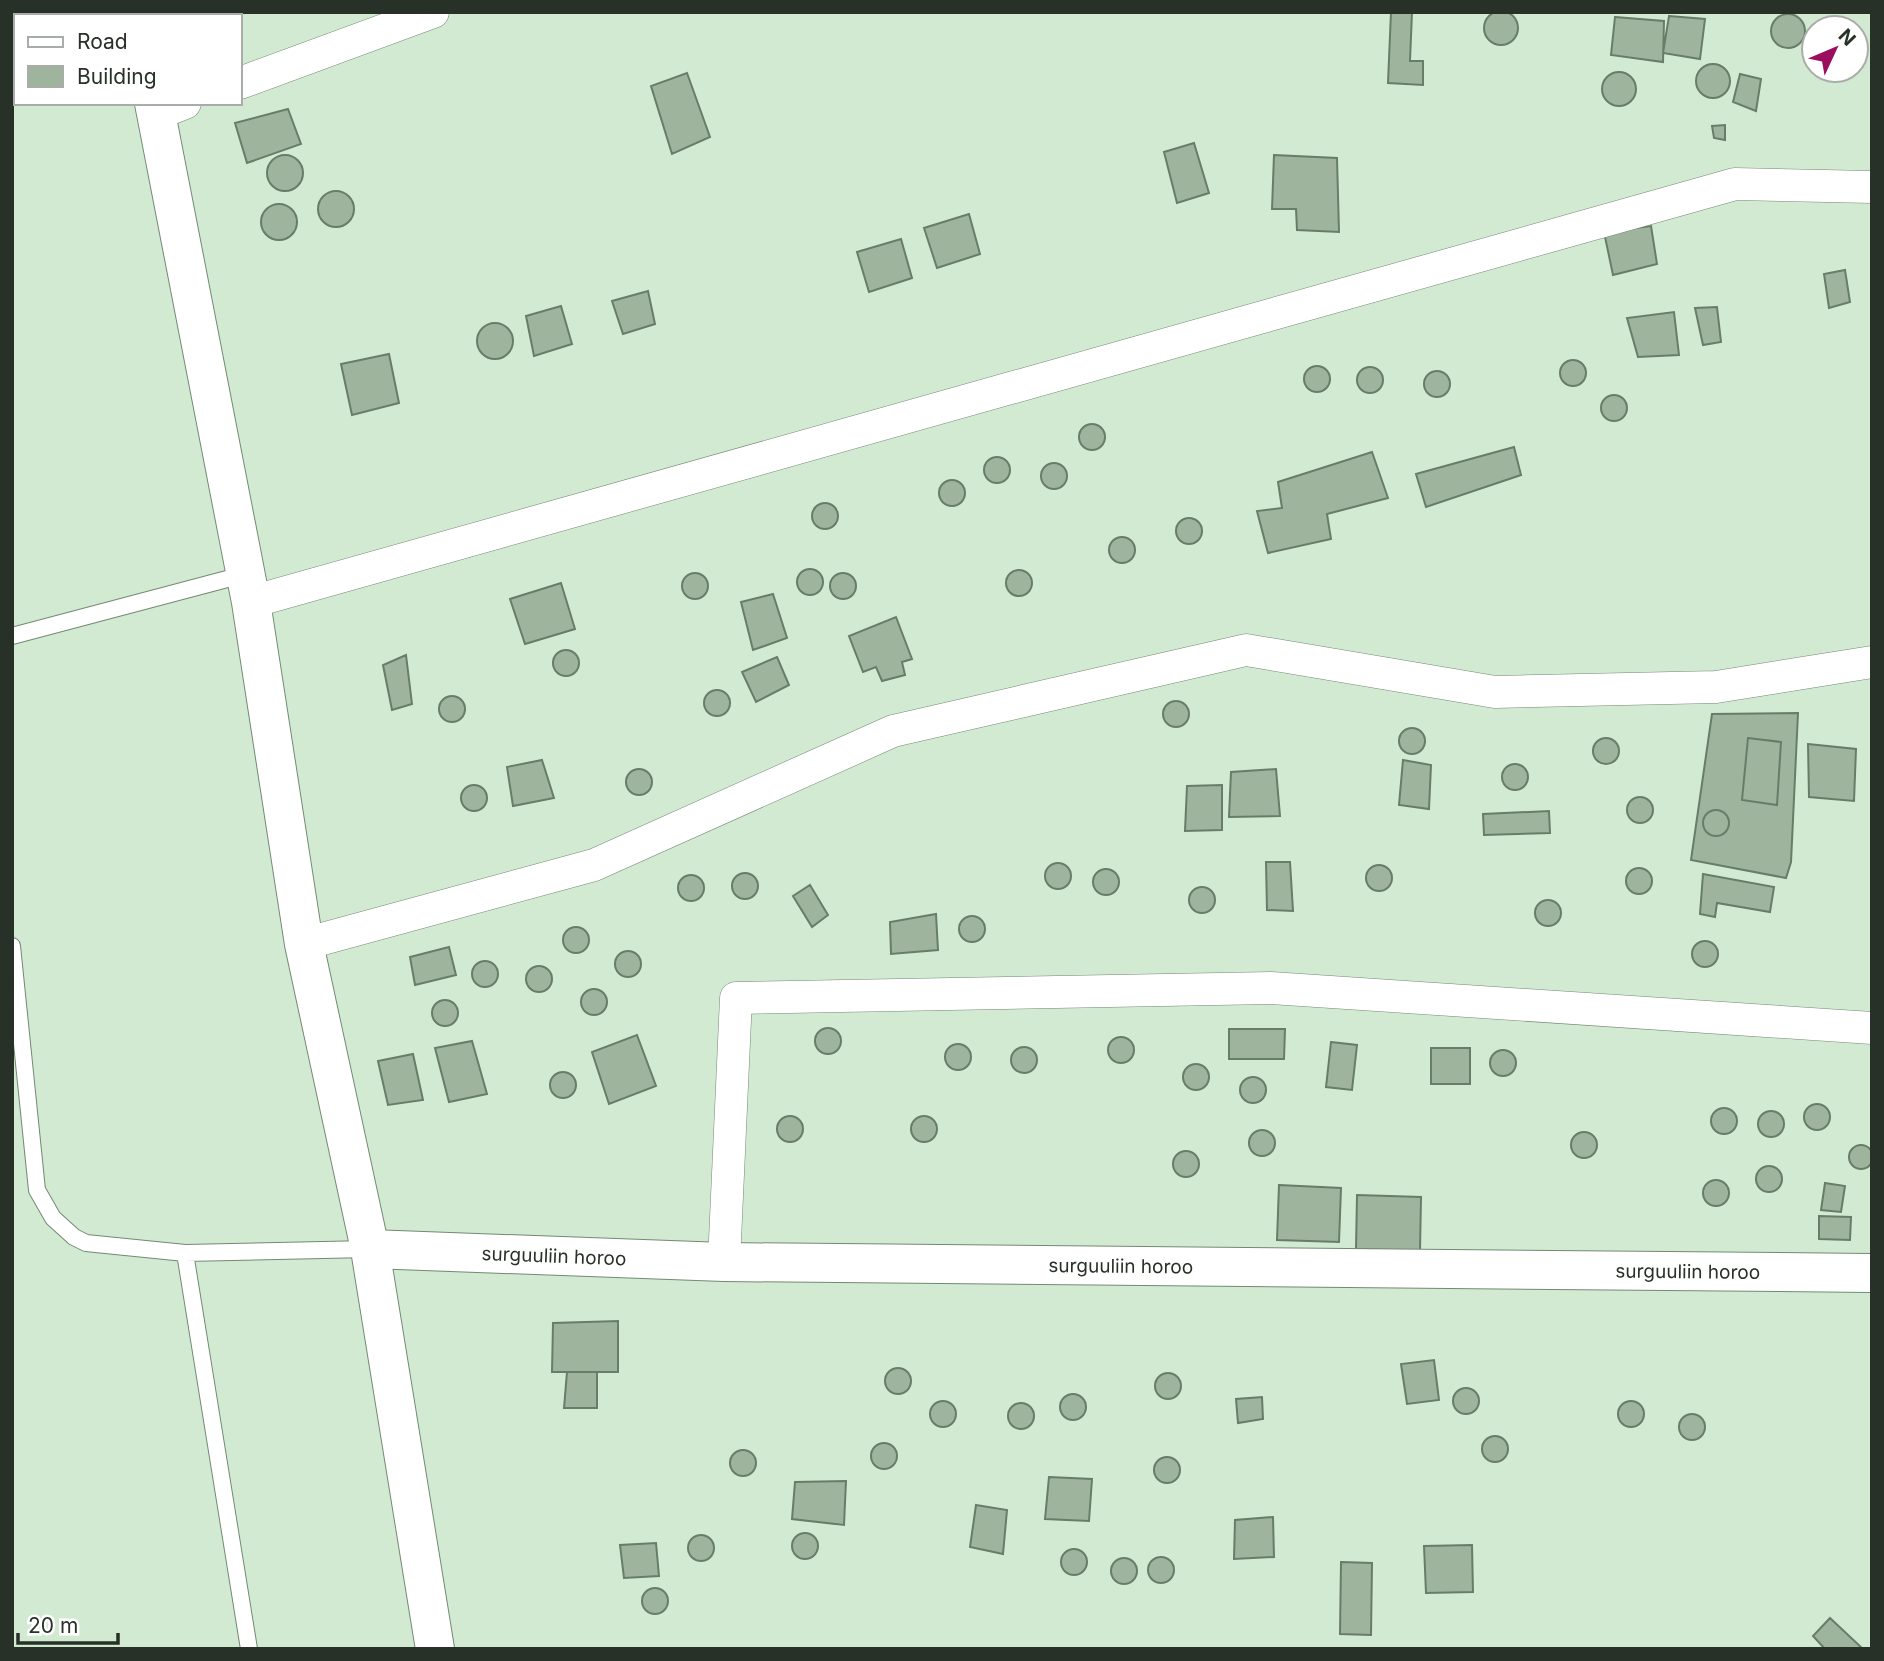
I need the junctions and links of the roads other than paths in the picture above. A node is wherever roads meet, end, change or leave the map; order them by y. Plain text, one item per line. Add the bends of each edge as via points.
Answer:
1 (433, 12) edge
2 (242, 82) edge
3 (165, 107) edge
4 (1872, 187) edge
5 (248, 588) junction
6 (12, 636) edge
7 (1872, 662) edge
8 (304, 944) junction
9 (12, 946) edge
10 (1872, 1028) edge
11 (370, 1249) junction
12 (185, 1254) junction
13 (724, 1262) junction
14 (1872, 1273) edge
15 (249, 1649) edge
16 (435, 1649) edge

1 - 2 street
3 - 5 street
4 - 5 street via 1735,184
5 - 6 lane
5 - 8 street
7 - 8 street via 1716,687 1495,692 1246,650 894,731 594,865
8 - 11 street
9 - 12 lane via 37,1190 46,1208 63,1228 86,1243
10 - 13 street via 1271,988 736,998
11 - 12 lane
11 - 13 street, surguuliin horoo
11 - 16 street
12 - 15 lane
13 - 14 street, surguuliin horoo

